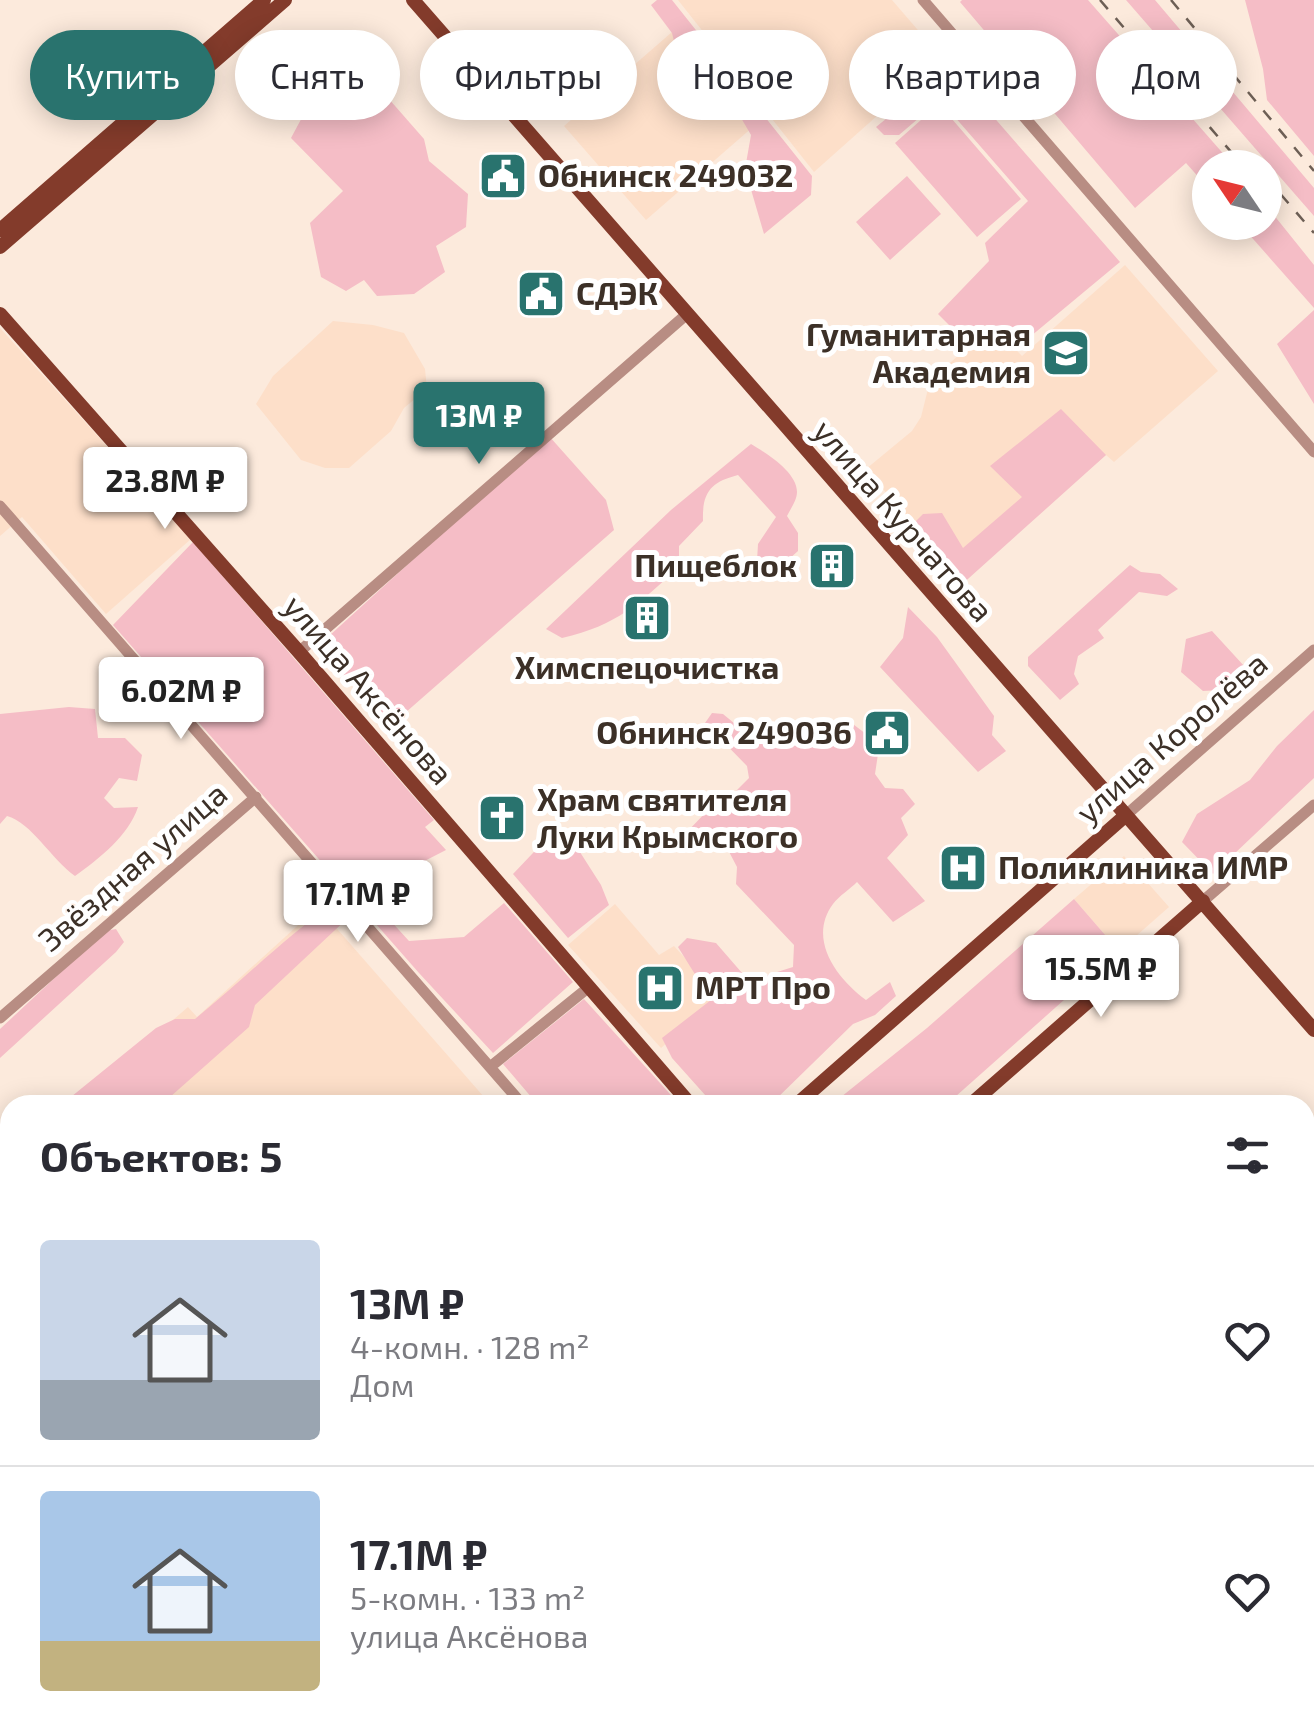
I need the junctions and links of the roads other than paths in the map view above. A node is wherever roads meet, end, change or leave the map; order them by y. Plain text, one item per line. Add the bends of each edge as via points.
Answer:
1 (264, 0) edge
2 (285, 0) edge
3 (413, 0) edge
4 (923, 0) edge
5 (0, 230) edge
6 (0, 247) edge
7 (0, 314) edge
8 (687, 314) junction
9 (1314, 452) edge
10 (0, 506) edge
11 (1314, 650) edge
12 (299, 652) junction
13 (256, 796) junction
14 (1314, 804) edge
15 (1126, 816) junction
16 (1203, 902) junction
17 (589, 987) junction
18 (0, 1018) edge
19 (1314, 1030) edge
20 (490, 1067) junction
21 (514, 1095) edge
22 (681, 1095) edge
23 (807, 1095) edge
24 (981, 1095) edge

1 - 5 main road
2 - 6 main road
3 - 8 main road, улица Курчатова
4 - 9 street
7 - 12 main road, улица Аксёнова
8 - 12 street
8 - 15 main road, улица Курчатова
10 - 13 street
11 - 15 street, улица Королёва
12 - 17 main road, улица Аксёнова
13 - 18 street, Звёздная улица
13 - 20 street
14 - 16 street
15 - 16 main road, улица Курчатова
15 - 23 main road, улица Королёва
16 - 19 main road, улица Курчатова
16 - 24 main road
17 - 20 street
17 - 22 main road, улица Аксёнова
20 - 21 street

